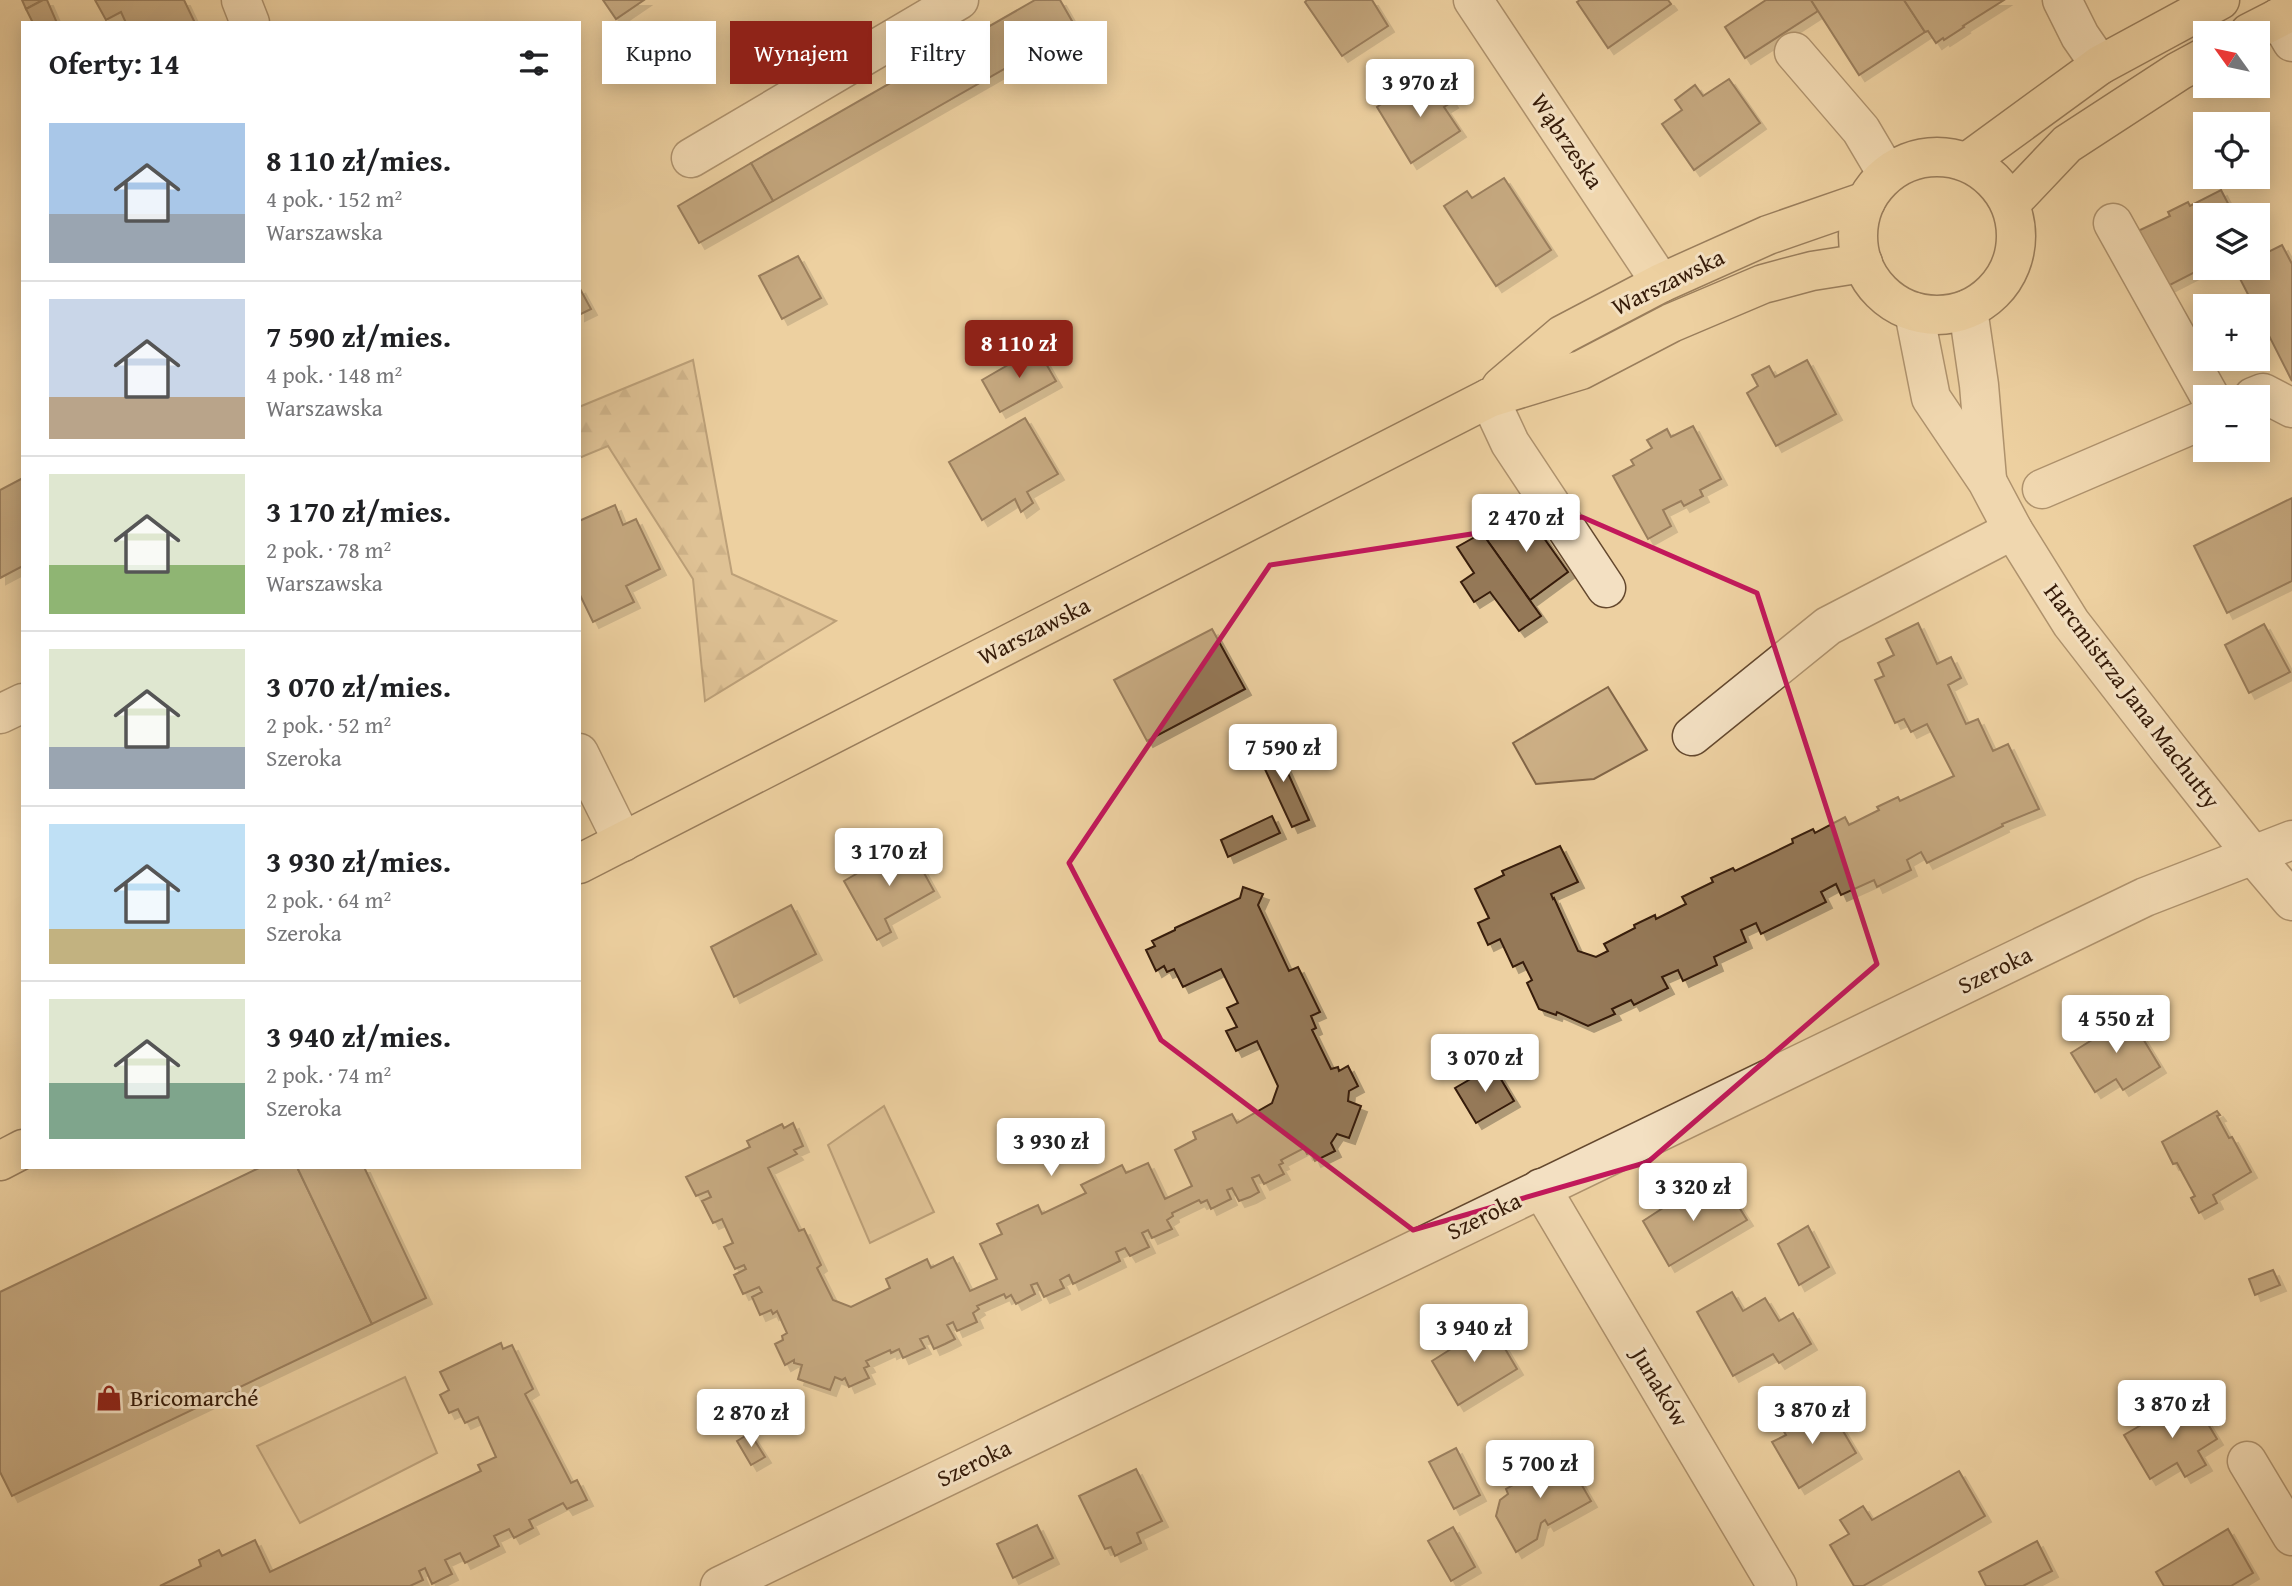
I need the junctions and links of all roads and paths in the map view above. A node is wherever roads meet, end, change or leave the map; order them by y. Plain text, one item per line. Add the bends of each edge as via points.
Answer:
1 (241, 0) edge
2 (959, 0) edge
3 (1473, 0) edge
4 (2062, 0) edge
5 (2217, 1) edge
6 (249, 21) edge
7 (1794, 52) dead end
8 (2193, 63) edge
9 (2100, 65) junction
10 (691, 158) dead end
11 (1967, 162) junction
12 (1877, 188) junction
13 (2010, 204) junction
14 (2113, 223) dead end
15 (1863, 263) junction
16 (1661, 283) junction
17 (1968, 309) junction
18 (1914, 312) junction
19 (2203, 385) edge
20 (2270, 397) edge
21 (1489, 398) junction
22 (2292, 408) edge
23 (2193, 424) edge
24 (1987, 481) junction
25 (2042, 489) dead end
26 (2012, 530) junction
27 (1606, 588) dead end
28 (21, 704) edge
29 (0, 714) edge
30 (1692, 736) dead end
31 (581, 757) edge
32 (2292, 840) edge
33 (623, 842) junction
34 (2252, 854) junction
35 (581, 863) edge
36 (2292, 901) edge
37 (21, 1150) edge
38 (0, 1161) edge
39 (1541, 1188) junction
40 (2248, 1461) dead end
41 (2292, 1536) edge
42 (766, 1576) edge
43 (720, 1586) edge
44 (1777, 1586) edge

1 - 6 street
2 - 10 street
3 - 16 street, Wąbrzeska
4 - 9 street
5 - 9 main road
7 - 12 street via 1861,130
8 - 13 main road via 2067,144
9 - 11 main road
11 - 12 main road via 1939,157 1912,161
11 - 13 main road via 1992,179
12 - 15 main road via 1859,221
12 - 16 main road, Warszawska
13 - 17 main road via 2016,234 2011,265 1994,291
14 - 19 street
15 - 18 main road via 1874,285 1892,302
15 - 21 main road, Warszawska via 1763,284 1671,323 1581,370
16 - 21 main road, Warszawska via 1562,335
17 - 18 main road via 1942,315
17 - 24 street, Harcmistrza Jana Machutty
18 - 24 street, Harcmistrza Jana Machutty via 1931,398
20 - 22 street
21 - 27 street via 1510,443
21 - 33 main road, Warszawska
23 - 25 street
24 - 26 street, Harcmistrza Jana Machutty
26 - 30 street via 1828,626
26 - 34 street, Harcmistrza Jana Machutty via 2071,623
28 - 29 street
31 - 33 street
32 - 34 street, Szeroka
33 - 35 main road, Warszawska
34 - 36 street, Harcmistrza Jana Machutty
34 - 39 street, Szeroka via 2145,897
37 - 38 main road
39 - 42 street, Szeroka
39 - 44 street, Junaków
40 - 41 street
42 - 43 street, Szeroka

